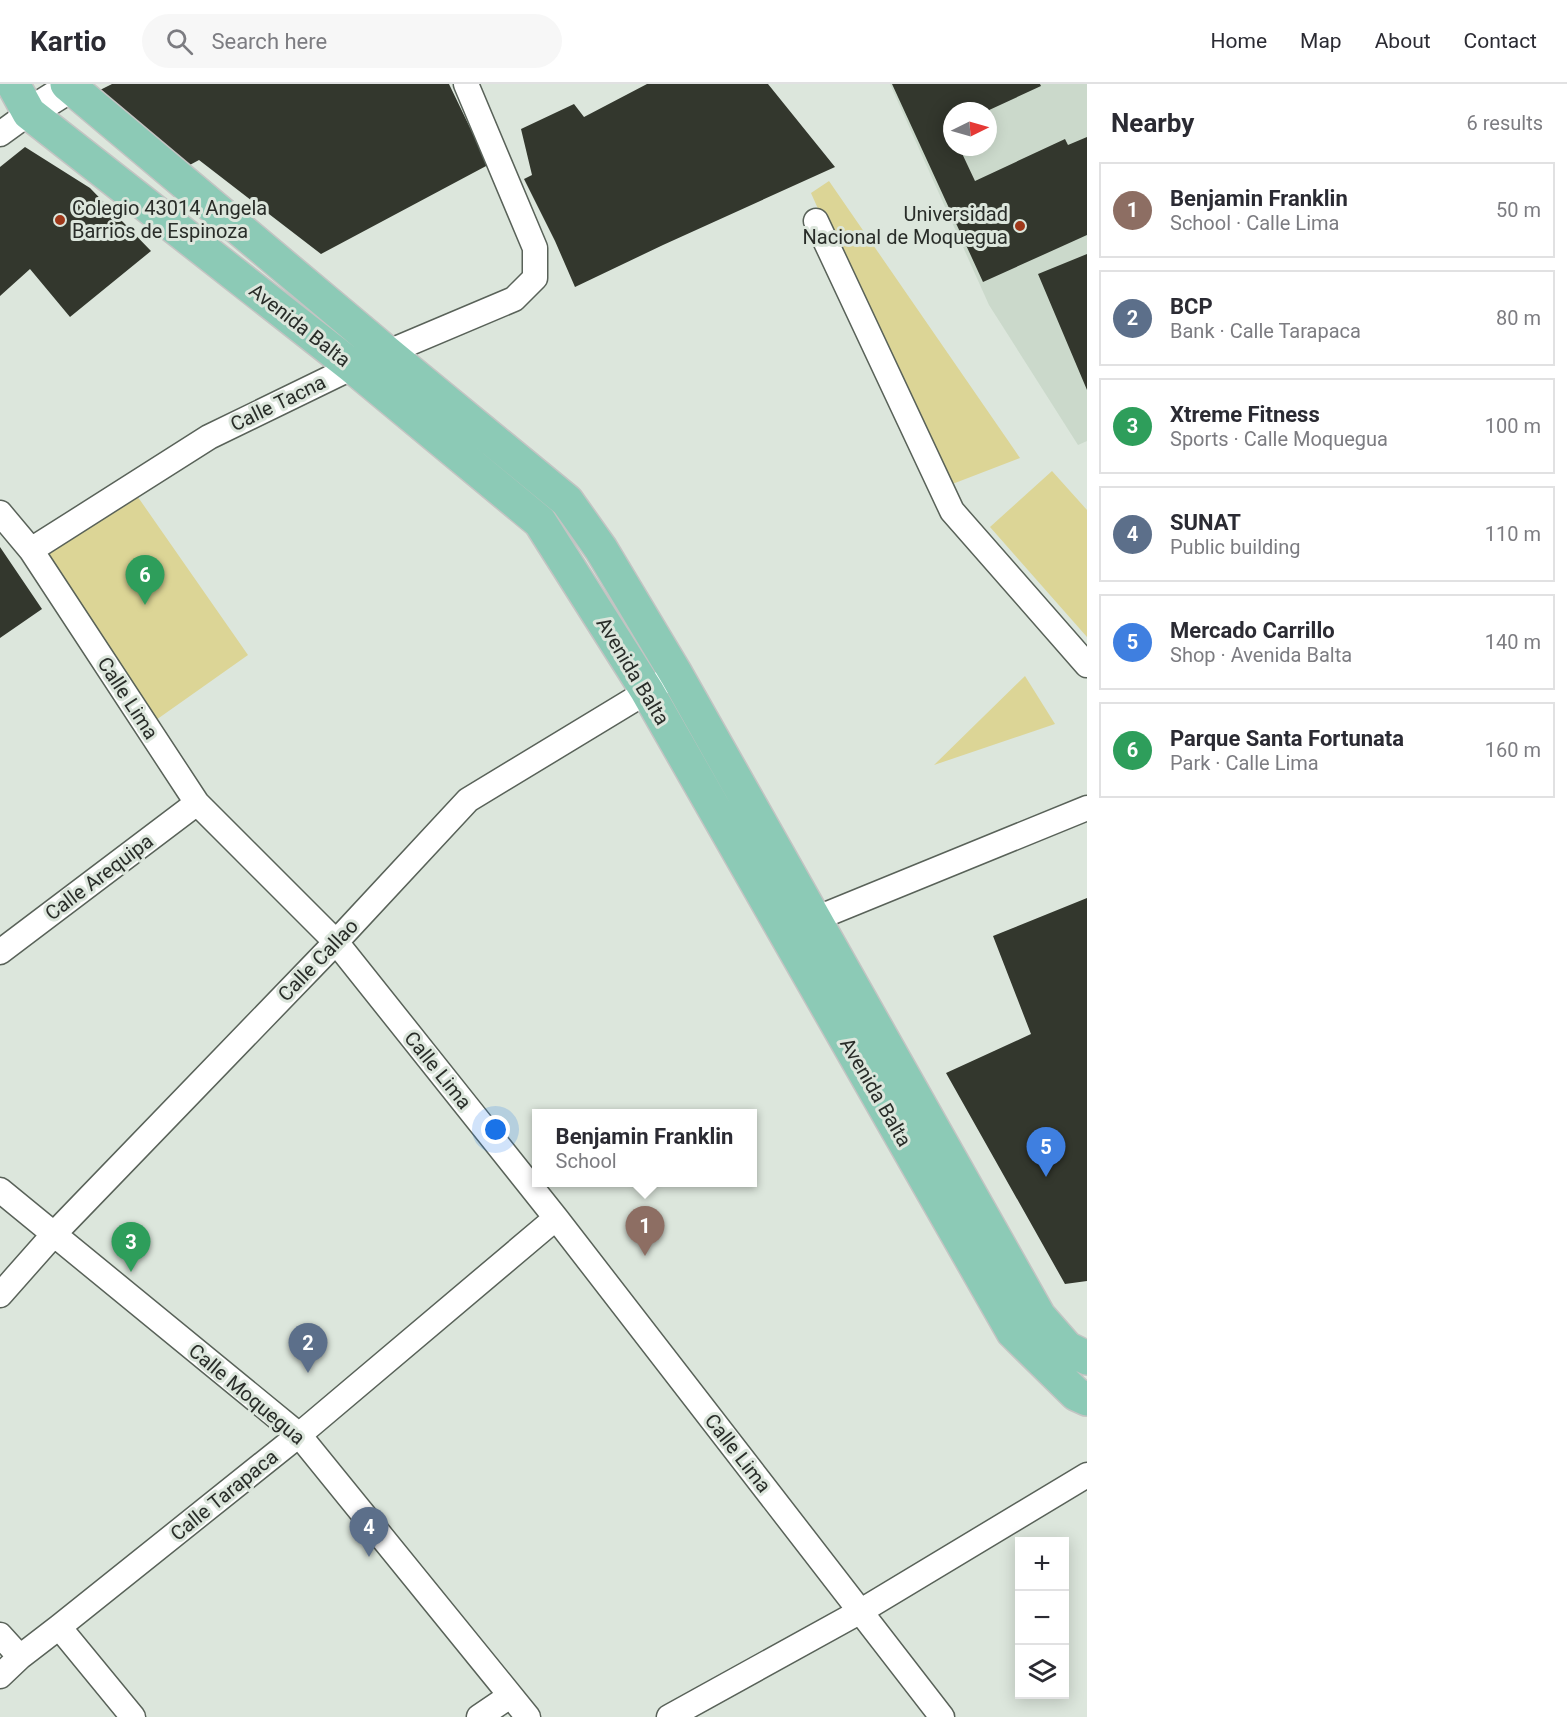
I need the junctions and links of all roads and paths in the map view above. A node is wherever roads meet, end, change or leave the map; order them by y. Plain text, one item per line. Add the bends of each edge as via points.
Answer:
1 (13, 84) edge
2 (465, 84) edge
3 (70, 85) edge
4 (29, 113) junction
5 (0, 134) edge
6 (816, 221) dead end
7 (386, 352) junction
8 (353, 367) junction
9 (1, 516) edge
10 (31, 550) junction
11 (1087, 665) edge
12 (676, 674) junction
13 (647, 691) junction
14 (197, 803) junction
15 (1087, 808) edge
16 (815, 919) junction
17 (786, 934) junction
18 (336, 942) junction
19 (0, 951) edge
20 (0, 1190) edge
21 (556, 1218) junction
22 (54, 1234) junction
23 (0, 1295) edge
24 (1071, 1353) edge
25 (1087, 1399) edge
26 (299, 1434) junction
27 (1087, 1475) edge
28 (861, 1611) junction
29 (59, 1627) junction
30 (0, 1635) edge
31 (20, 1657) junction
32 (0, 1676) edge
33 (510, 1696) junction
34 (133, 1717) edge
35 (479, 1717) edge
36 (528, 1717) edge
37 (669, 1717) edge
38 (942, 1717) edge

1 - 4 main road, Avenida Balta
2 - 7 street, Calle Tacna via 534,248 535,278 514,299
3 - 4 street
3 - 7 main road, Avenida Balta
4 - 5 street
4 - 8 main road, Avenida Balta
6 - 11 street via 952,511
7 - 8 street, Calle Tacna
7 - 12 main road, Avenida Balta via 567,501 602,549
8 - 10 street, Calle Tacna via 209,437
8 - 13 main road, Avenida Balta via 540,522
9 - 10 street, Calle Lima
10 - 14 street, Calle Lima
12 - 13 street, Calle Callao
12 - 16 main road, Avenida Balta
13 - 17 main road, Avenida Balta
13 - 18 street, Calle Callao via 468,800
14 - 18 street, Calle Lima
14 - 19 street, Calle Arequipa
15 - 16 street
16 - 17 street
16 - 24 main road, Avenida Balta via 1039,1316
17 - 24 main road, Avenida Balta via 1013,1332
18 - 21 street, Calle Lima
18 - 22 street, Calle Callao
20 - 22 street, Calle Moquegua
21 - 26 street, Calle Tarapaca
21 - 28 street, Calle Lima
22 - 23 street, Calle Callao
22 - 26 street, Calle Moquegua
24 - 25 main road, Avenida Balta via 1076,1394
26 - 29 street, Calle Tarapaca
26 - 33 street, Calle Moquegua
27 - 28 street
28 - 37 street
28 - 38 street, Calle Lima
29 - 31 street, Calle Tarapaca
29 - 34 street
30 - 31 street
31 - 32 street, Calle Tarapaca
33 - 35 street
33 - 36 street, Calle Moquegua

